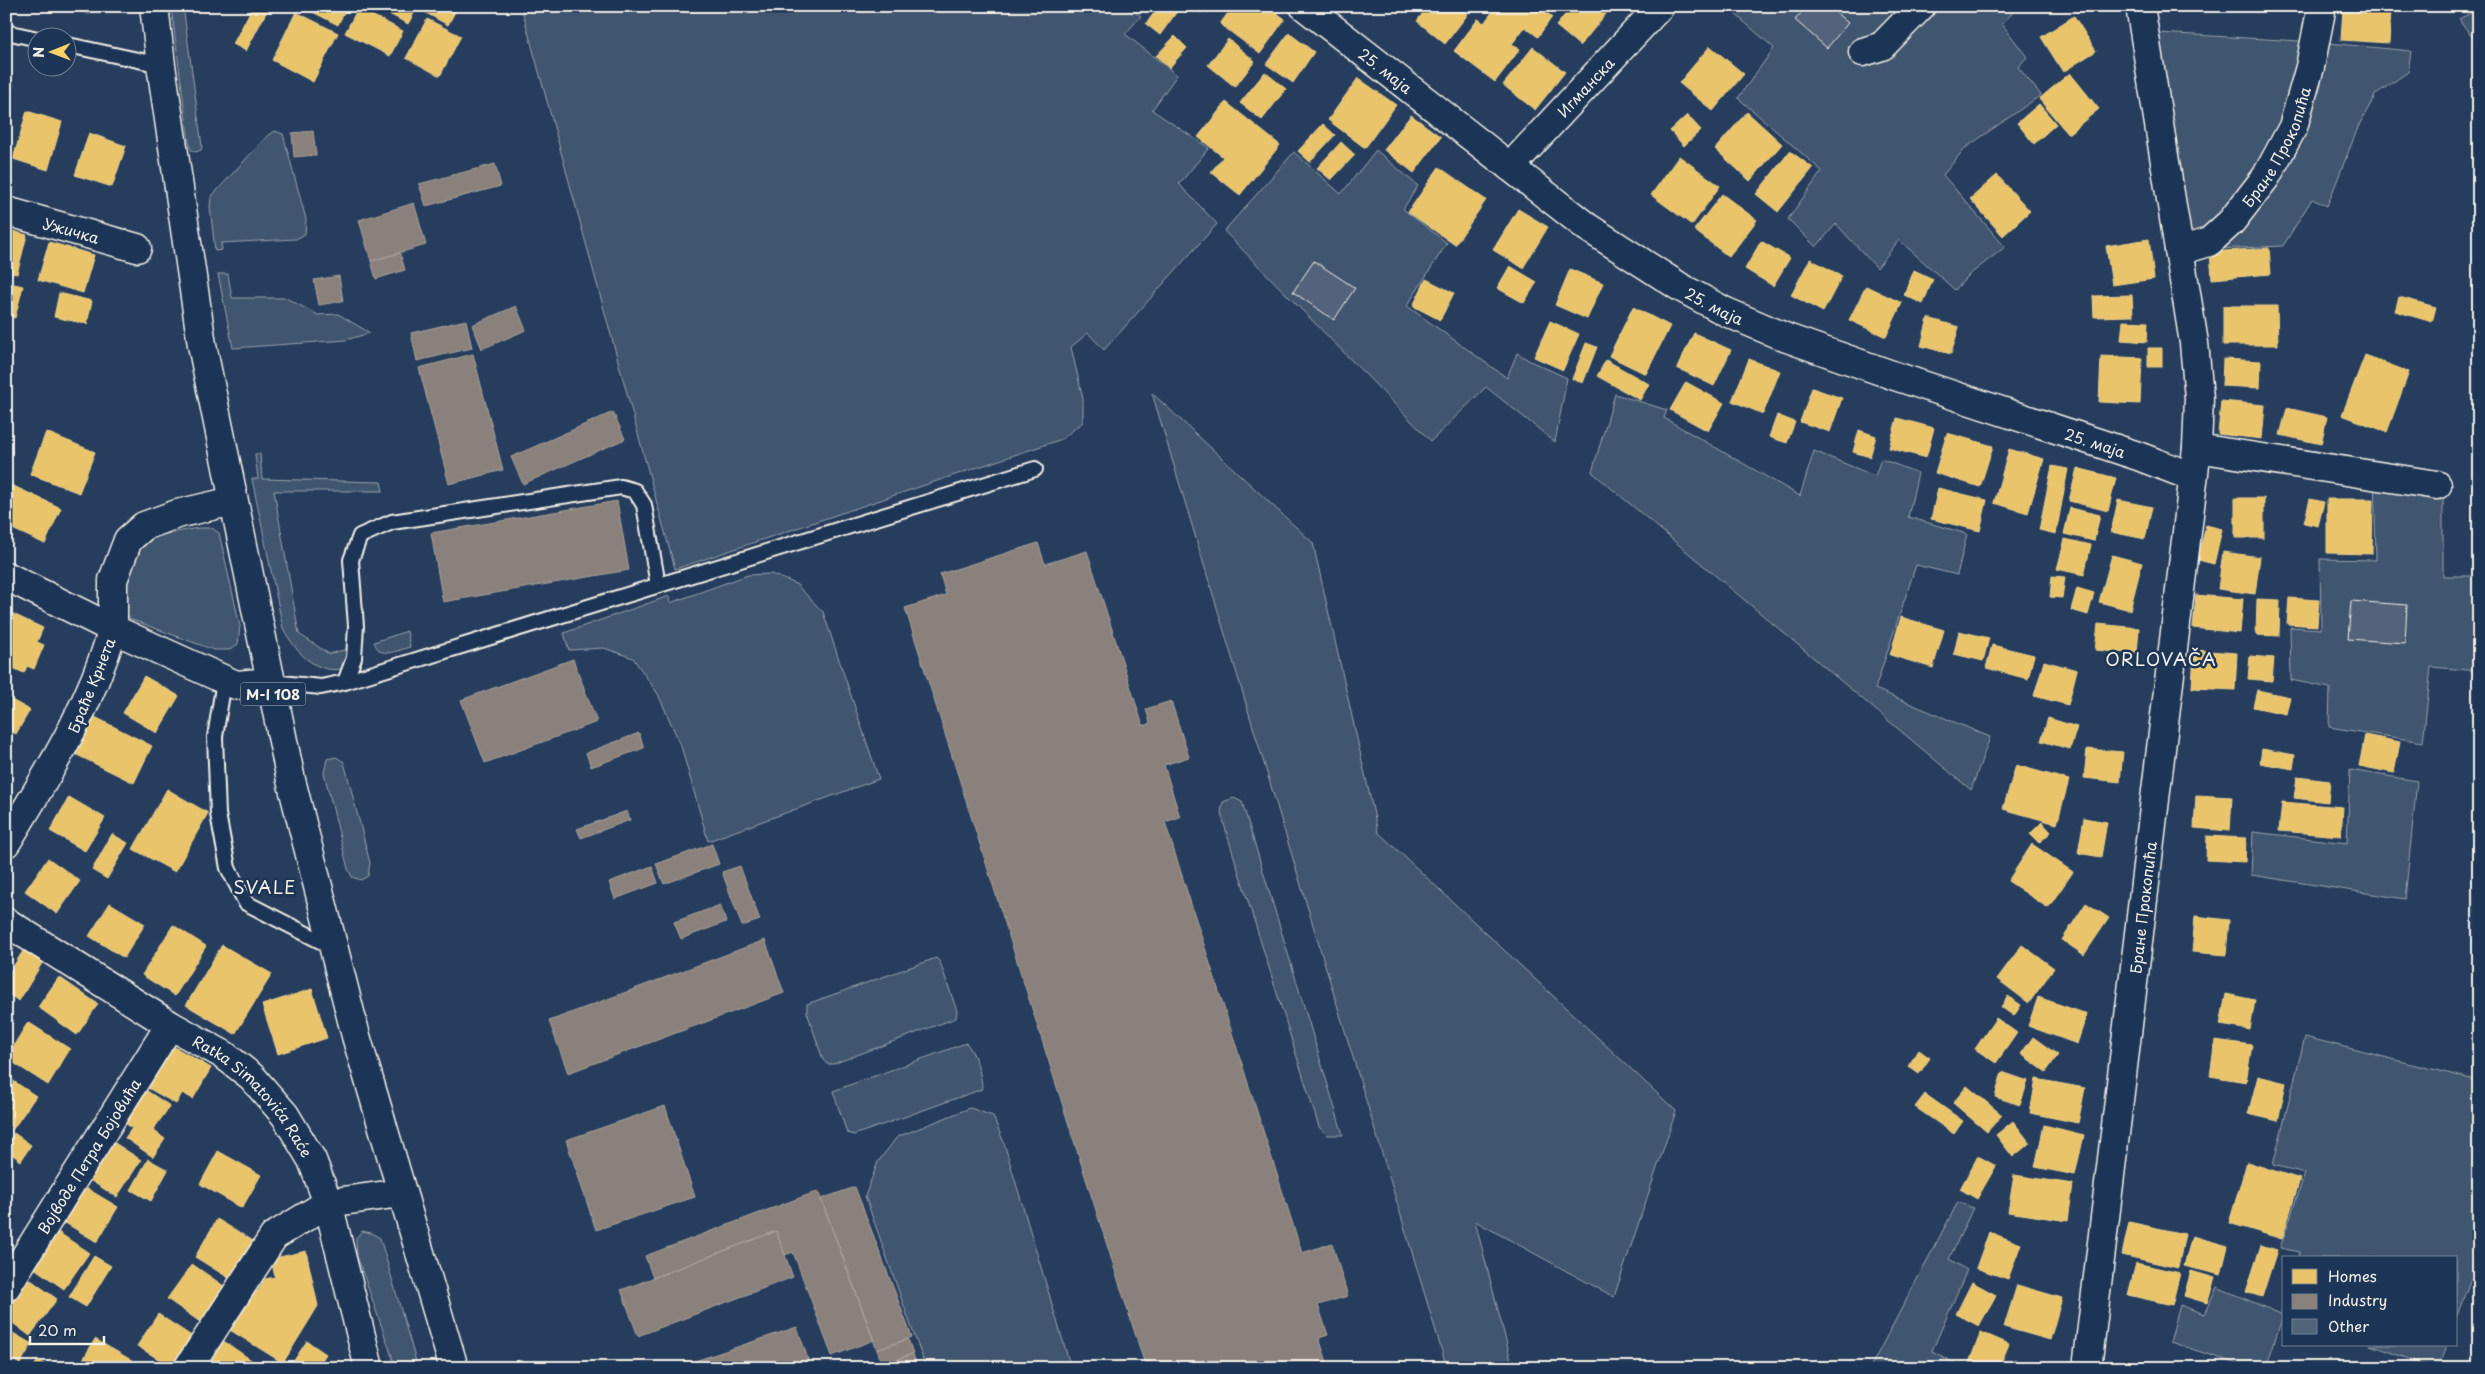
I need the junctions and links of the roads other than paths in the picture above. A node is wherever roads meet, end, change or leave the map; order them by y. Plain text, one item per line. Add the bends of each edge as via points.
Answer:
1 (154, 6) edge
2 (1304, 6) edge
3 (1660, 6) edge
4 (1922, 6) edge
5 (2140, 6) edge
6 (2322, 6) edge
7 (6, 32) edge
8 (28, 37) edge
9 (78, 48) edge
10 (1863, 52) dead end
11 (161, 65) junction
12 (1510, 167) junction
13 (6, 211) edge
14 (137, 248) dead end
15 (2179, 250) junction
16 (2197, 448) junction
17 (1035, 469) dead end
18 (2193, 477) junction
19 (2437, 485) dead end
20 (233, 501) junction
21 (6, 576) edge
22 (658, 586) junction
23 (113, 630) junction
24 (224, 681) junction
25 (271, 682) junction
26 (345, 682) junction
27 (6, 843) edge
28 (6, 922) edge
29 (334, 948) junction
30 (170, 1025) junction
31 (401, 1193) junction
32 (328, 1203) junction
33 (6, 1287) edge
34 (188, 1368) edge
35 (369, 1368) edge
36 (454, 1368) edge
37 (2087, 1368) edge

1 - 11 street, M-I 108
2 - 12 street, 25. маја
3 - 12 street, Игманска
4 - 10 street via 1882,46
5 - 15 street, Бране Прокопића
6 - 15 street, Бране Прокопића via 2310,67 2293,127 2266,177 2231,222 2209,242
7 - 8 lane
9 - 11 lane
11 - 20 street, M-I 108 via 202,345
12 - 18 street, 25. маја via 1587,227 1680,287 1726,312 1787,338 1886,373
13 - 14 street, Ужичка
15 - 16 street, Бране Прокопића via 2199,398
16 - 18 street, Бране Прокопића
16 - 19 street
17 - 22 lane
18 - 37 street, Бране Прокопића
20 - 23 street via 177,514 144,526 128,540 113,580
20 - 25 street, M-I 108
21 - 23 street, Браће Крнета
22 - 26 lane
22 - 26 lane via 644,505 635,491 621,486 392,522 360,536 351,560 356,626 354,658
23 - 24 street
23 - 27 street, Браће Крнета via 103,664 68,742
24 - 25 street via 236,685
24 - 29 lane via 215,737 218,814 228,868 246,903
25 - 26 lane via 321,687
25 - 29 street, M-I 108 via 291,780
28 - 30 street, Ratka Simatovića Raće
29 - 31 street, M-I 108
30 - 32 street, Ratka Simatovića Raće via 224,1055 252,1077 285,1115 312,1160
30 - 33 street, Војводе Петра Бојовића
31 - 32 street
31 - 36 street, M-I 108
32 - 34 street via 274,1236
32 - 35 street, Ratka Simatovića Raće

